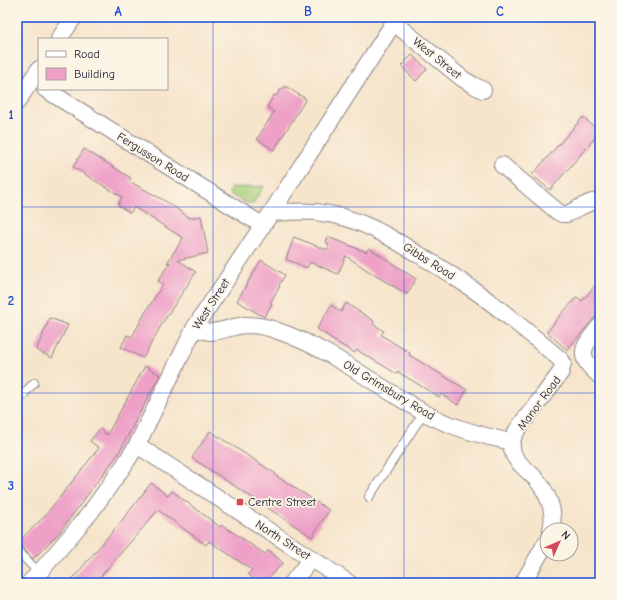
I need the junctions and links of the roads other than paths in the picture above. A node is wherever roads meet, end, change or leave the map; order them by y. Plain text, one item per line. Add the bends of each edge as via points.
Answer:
1 (74, 17) edge
2 (393, 20) edge
3 (60, 38) edge
4 (36, 78) edge
5 (47, 90) edge
6 (483, 90) dead end
7 (17, 102) edge
8 (502, 165) dead end
9 (600, 202) edge
10 (266, 219) junction
11 (600, 326) edge
12 (195, 327) junction
13 (563, 363) joint
14 (600, 376) edge
15 (34, 383) dead end
16 (17, 401) edge
17 (424, 412) junction
18 (512, 442) junction
19 (137, 445) junction
20 (369, 497) dead end
21 (552, 522) edge
22 (17, 550) edge
23 (539, 554) edge
24 (311, 559) junction
25 (34, 578) edge
26 (292, 583) edge
27 (349, 583) edge
28 (523, 583) edge

1 - 3 street
2 - 6 street, West Street via 463,79
2 - 10 street, West Street via 391,27
4 - 7 street
5 - 10 street, Fergusson Road
8 - 9 street via 562,214 592,201
10 - 12 street, West Street
10 - 13 street, Gibbs Road via 306,212 322,213 339,216 376,230 465,283
11 - 14 street via 587,342 583,355 586,362
12 - 17 street, Old Grimsbury Road via 210,332 250,325 277,331 340,360
12 - 19 street, West Street
13 - 18 street, Manor Road via 562,372 522,424
15 - 16 lane
17 - 18 street, Old Grimsbury Road via 464,429
17 - 20 lane
18 - 21 street via 515,457 542,487 551,505
19 - 24 street, North Street
19 - 25 street, West Street via 109,488
22 - 25 lane
23 - 28 street
24 - 26 street
24 - 27 street, North Street

